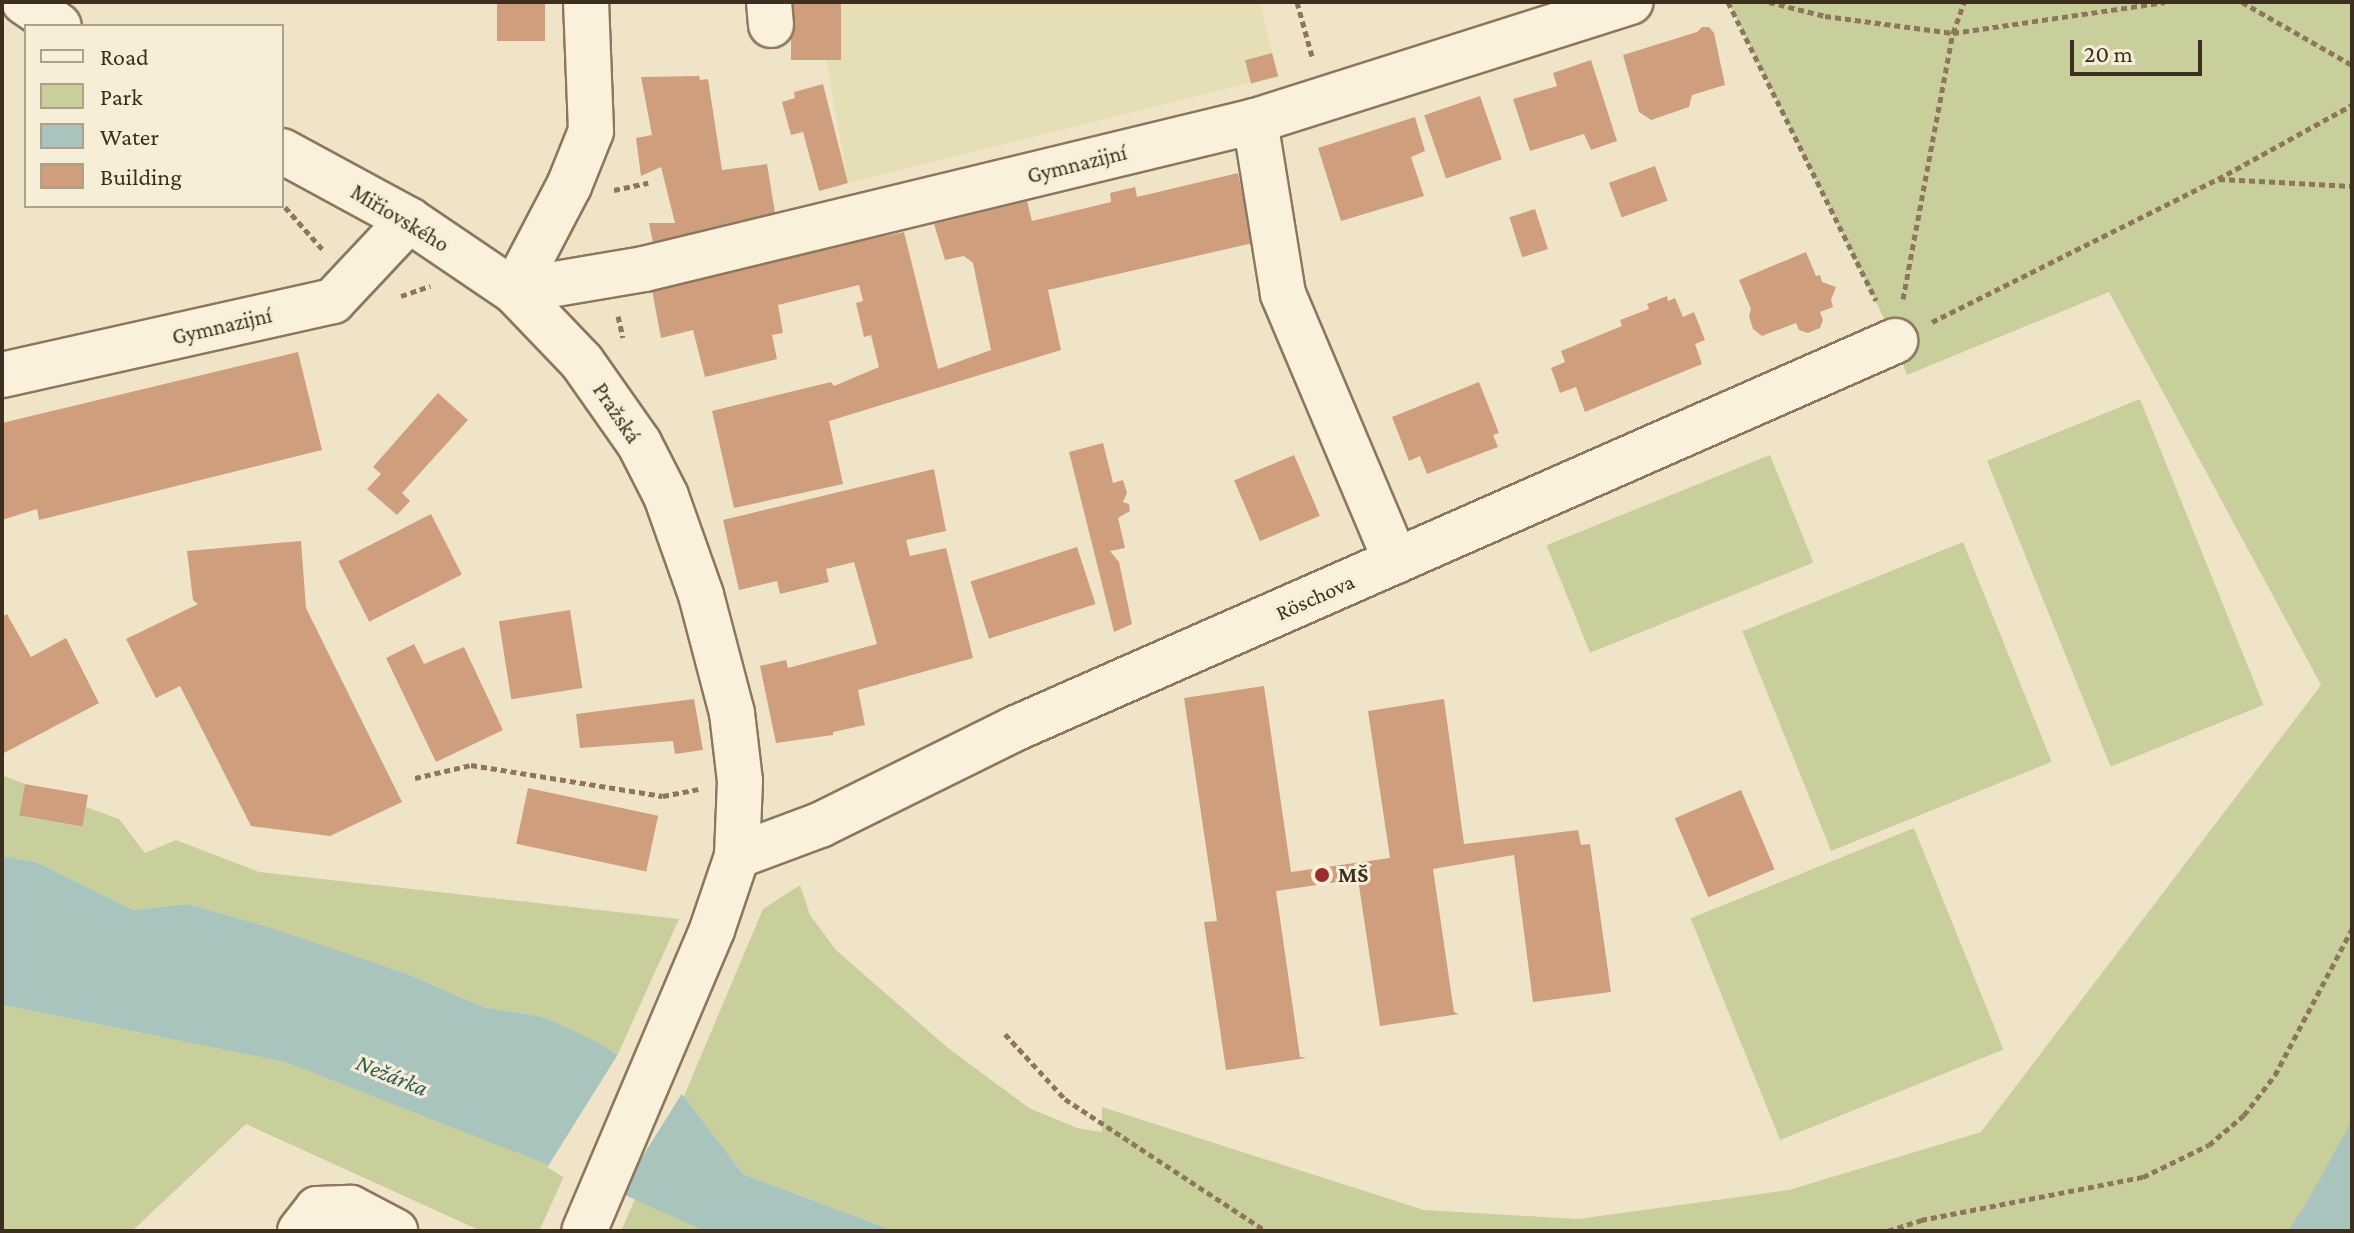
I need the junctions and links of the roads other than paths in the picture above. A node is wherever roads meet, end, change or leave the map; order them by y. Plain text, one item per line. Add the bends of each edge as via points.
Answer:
1 (24, 2) edge
2 (586, 2) edge
3 (1631, 2) edge
4 (56, 24) edge
5 (1255, 121) junction
6 (284, 152) edge
7 (409, 220) junction
8 (514, 291) junction
9 (1895, 341) road end
10 (2, 375) edge
11 (1396, 561) junction
12 (737, 856) junction
13 (300, 1231) edge
14 (395, 1231) edge
15 (584, 1231) edge

1 - 4 street
2 - 8 street via 591,131 569,186
3 - 5 street, Gymnazijní
5 - 8 street, Gymnazijní via 644,269
5 - 11 street via 1283,294
6 - 7 street, Miřiovského
7 - 8 street, Miřiovského
7 - 10 street, Gymnazijní via 333,301
8 - 12 street, Pražská via 582,362 639,443 666,496 701,595 732,713 740,781
9 - 11 street, Röschova
11 - 12 street, Röschova via 1014,729 820,825
12 - 15 street, Pražská via 712,930
13 - 14 street via 317,1209 351,1208

